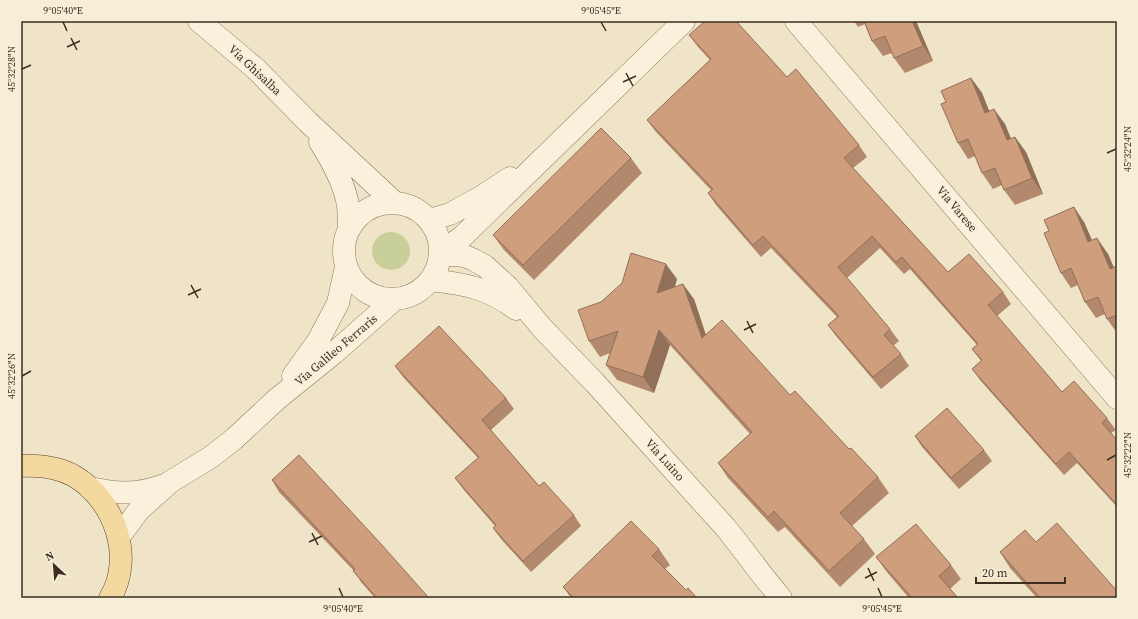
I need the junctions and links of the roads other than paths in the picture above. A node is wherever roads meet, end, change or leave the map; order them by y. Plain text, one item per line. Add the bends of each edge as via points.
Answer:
1 (199, 21) edge
2 (684, 21) edge
3 (796, 21) edge
4 (308, 122) junction
5 (552, 150) junction
6 (395, 203) junction
7 (429, 220) junction
8 (349, 229) junction
9 (441, 251) junction
10 (346, 267) junction
11 (431, 280) junction
12 (394, 300) junction
13 (543, 329) junction
14 (1117, 398) edge
15 (277, 399) junction
16 (21, 466) edge
17 (170, 482) junction
18 (90, 488) junction
19 (119, 537) junction
20 (112, 597) edge
21 (781, 598) edge

1 - 4 street, Via Ghisalba via 256,69
2 - 5 street
3 - 14 street, Via Varese
4 - 6 street, Via Ghisalba
4 - 8 street, Via Ghisalba via 329,156 342,185 348,205
5 - 7 street via 481,197 450,214
5 - 9 street via 462,237
6 - 7 street via 408,205 420,211
6 - 8 street via 373,206 363,212
7 - 9 street via 439,238
8 - 10 street via 344,241
9 - 11 street via 439,263
9 - 13 street, Via Luino via 465,256 485,266 508,287
10 - 12 street via 353,281 364,292 378,298
10 - 15 street, Via Galileo Ferraris via 338,303 318,341
11 - 12 street via 421,290 408,297
11 - 13 street, Via Luino via 475,287 489,292 506,301
12 - 15 street, Via Galileo Ferraris
13 - 21 street, Via Luino via 686,483
15 - 17 street, Via Galileo Ferraris via 211,457
16 - 18 main road via 37,465 56,469 74,476
17 - 18 street, Via Galileo Ferraris via 136,492 112,493
17 - 19 street, Via Galileo Ferraris via 139,510
18 - 19 main road via 103,502 113,519
19 - 20 main road via 121,557

